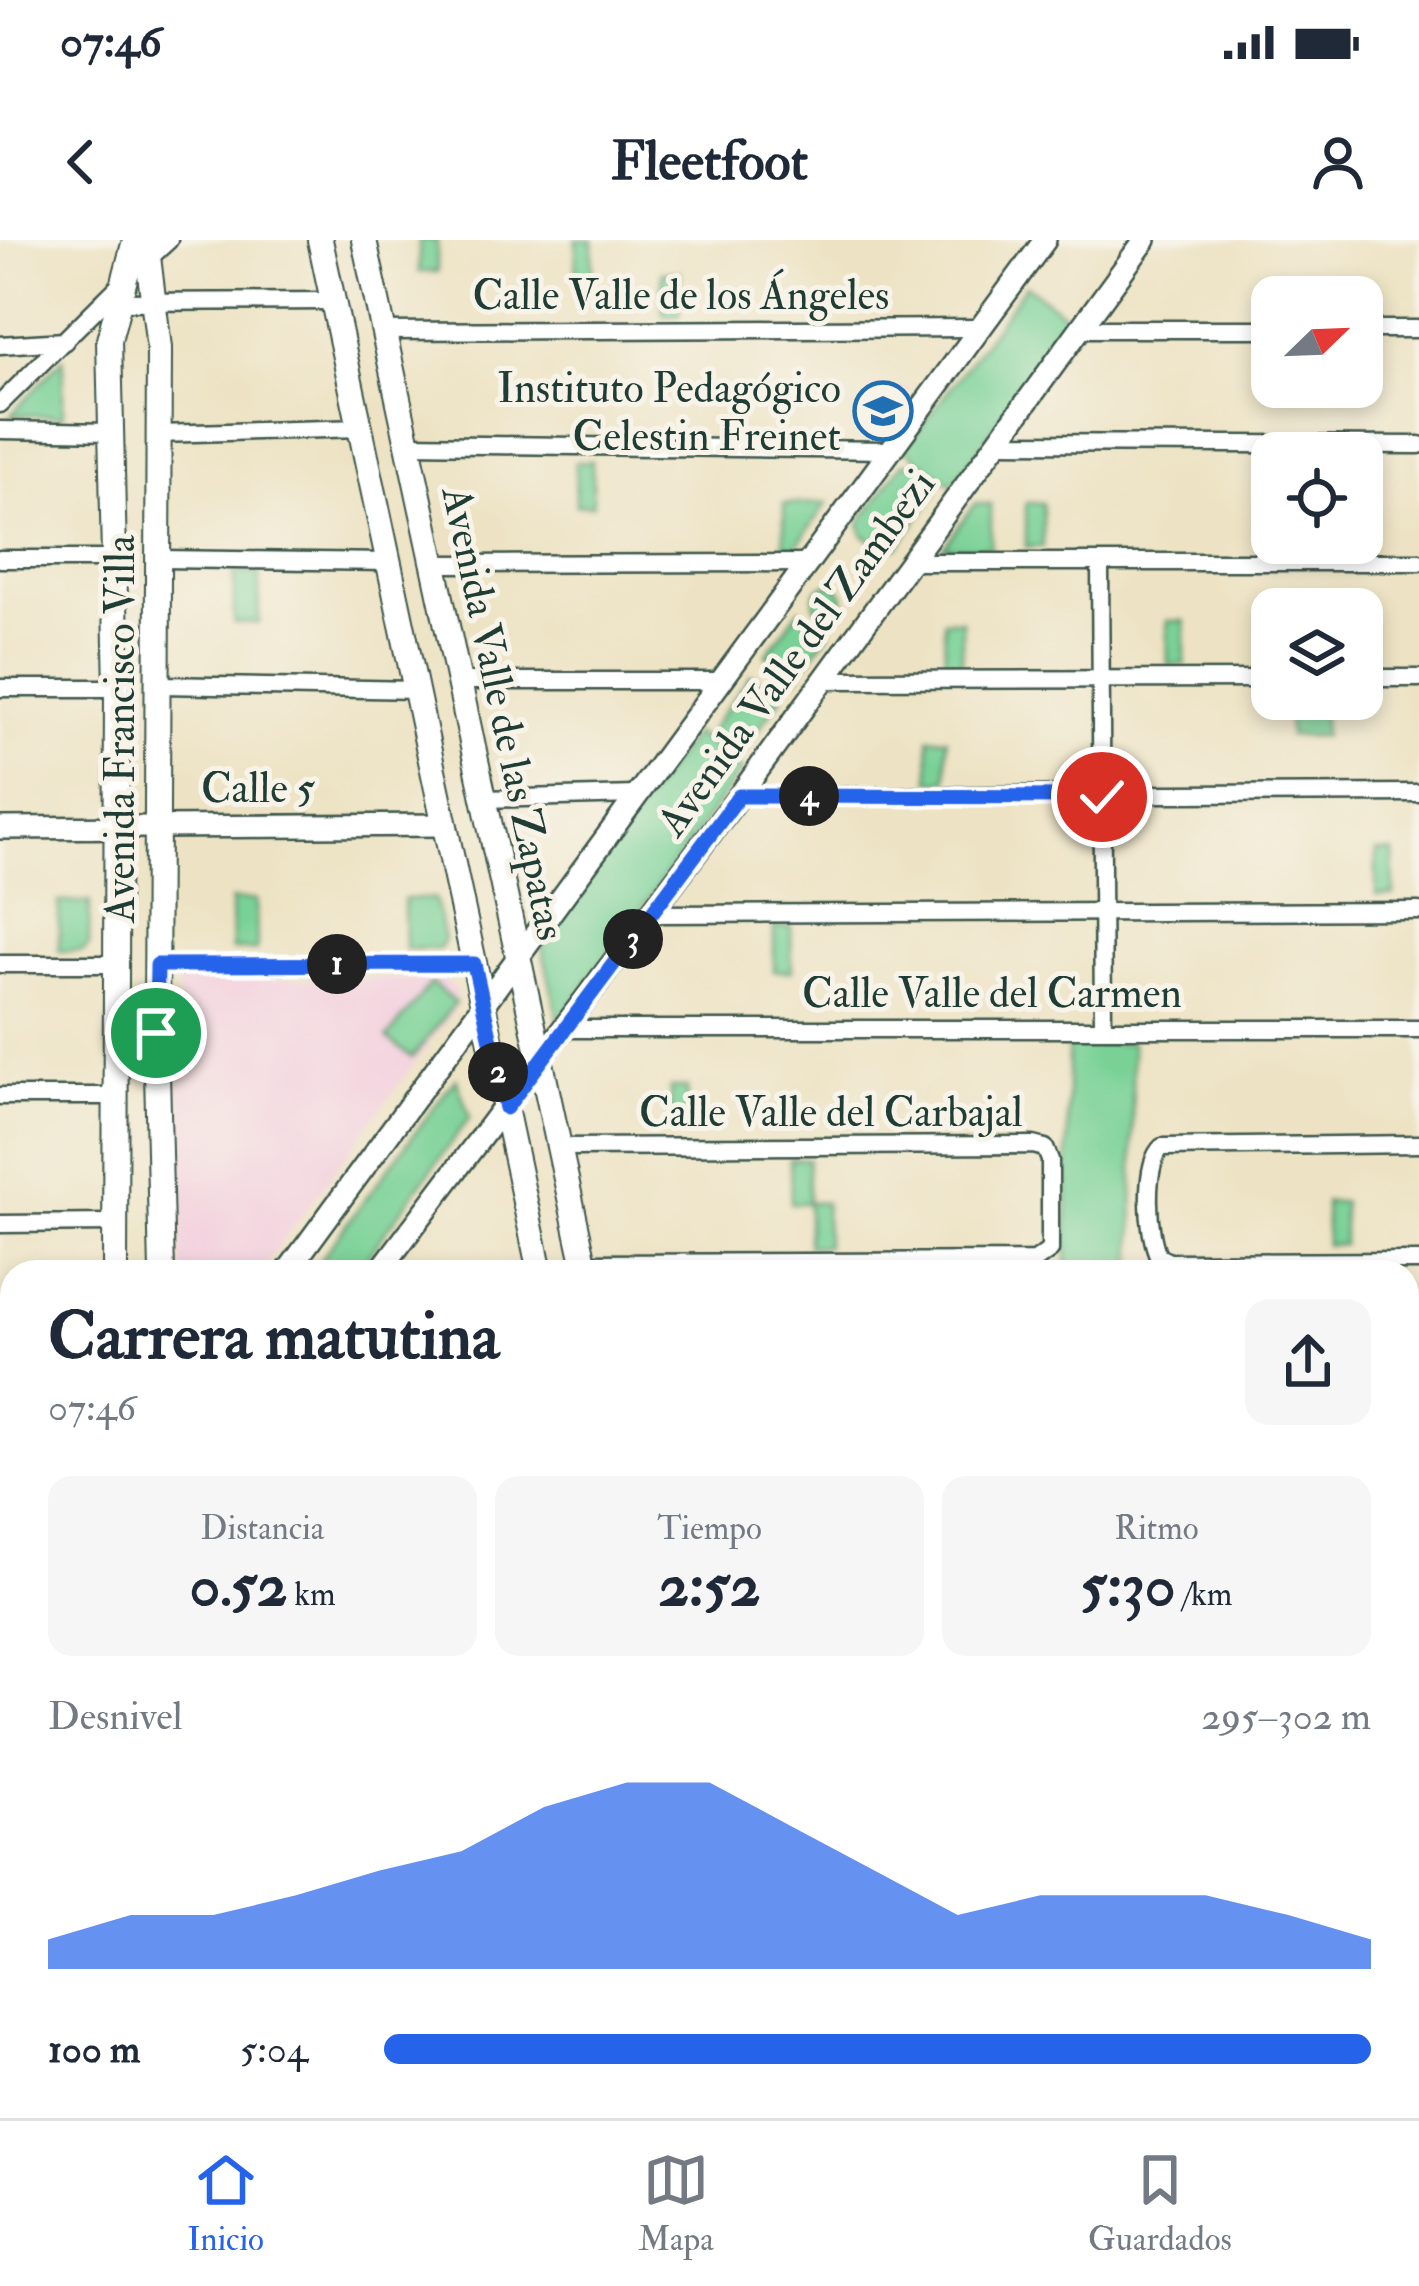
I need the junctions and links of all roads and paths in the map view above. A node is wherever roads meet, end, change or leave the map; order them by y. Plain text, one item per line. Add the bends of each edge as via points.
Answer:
1 (169, 240) edge
2 (320, 240) edge
3 (364, 240) edge
4 (1045, 240) edge
5 (1145, 240) edge
6 (143, 246) edge
7 (116, 295) junction
8 (153, 301) junction
9 (334, 302) junction
10 (977, 328) junction
11 (1081, 329) junction
12 (1251, 329) edge
13 (1383, 329) edge
14 (1419, 329) edge
15 (385, 331) junction
16 (65, 341) junction
17 (0, 345) edge
18 (0, 404) edge
19 (362, 428) junction
20 (0, 430) edge
21 (111, 432) junction
22 (159, 434) junction
23 (997, 443) junction
24 (408, 445) junction
25 (1419, 445) edge
26 (889, 450) junction
27 (0, 559) edge
28 (112, 559) junction
29 (160, 559) junction
30 (389, 562) junction
31 (908, 562) junction
32 (1419, 562) edge
33 (806, 563) junction
34 (434, 564) junction
35 (1100, 564) junction
36 (1383, 678) edge
37 (1419, 678) edge
38 (1251, 679) edge
39 (821, 680) junction
40 (1100, 680) junction
41 (458, 681) junction
42 (721, 681) junction
43 (161, 686) junction
44 (0, 688) edge
45 (117, 688) junction
46 (417, 690) junction
47 (1419, 793) edge
48 (636, 795) junction
49 (739, 796) junction
50 (1102, 797) junction
51 (482, 799) junction
52 (445, 825) junction
53 (116, 827) junction
54 (159, 827) junction
55 (0, 828) edge
56 (1419, 911) edge
57 (1100, 912) junction
58 (652, 914) junction
59 (517, 956) junction
60 (0, 964) edge
61 (114, 964) junction
62 (474, 964) junction
63 (157, 965) junction
64 (483, 1006) junction
65 (1102, 1028) junction
66 (564, 1029) junction
67 (1419, 1029) edge
68 (156, 1033) junction
69 (116, 1036) junction
70 (540, 1063) junction
71 (0, 1096) edge
72 (114, 1096) junction
73 (506, 1108) junction
74 (1419, 1144) edge
75 (560, 1147) junction
76 (115, 1223) junction
77 (0, 1224) edge
78 (115, 1260) edge
79 (162, 1260) edge
80 (296, 1260) edge
81 (389, 1260) edge
82 (538, 1260) edge
83 (583, 1260) edge
84 (1037, 1260) edge
85 (1163, 1260) edge

1 - 6 street
2 - 9 main road, Avenida Valle de las Zapatas
3 - 15 main road, Avenida Valle de las Zapatas
4 - 10 street, Avenida Valle del Zambezi
5 - 11 street, Avenida Valle del Zambezi
6 - 7 main road, Avenida Francisco Villa
6 - 8 main road, Avenida Francisco Villa
7 - 8 street
7 - 16 street
7 - 21 main road, Avenida Francisco Villa
8 - 9 street
8 - 22 main road, Avenida Francisco Villa
9 - 19 main road, Avenida Valle de las Zapatas
10 - 15 street, Calle Valle de los Ángeles
10 - 26 street, Avenida Valle del Zambezi
11 - 12 street
11 - 23 street, Avenida Valle del Zambezi
13 - 14 street
15 - 24 main road, Avenida Valle de las Zapatas
16 - 17 street
16 - 18 street
19 - 22 street
19 - 30 main road, Avenida Valle de las Zapatas
20 - 21 street
21 - 28 main road, Avenida Francisco Villa
22 - 29 main road, Avenida Francisco Villa
23 - 25 street
23 - 31 street, Avenida Valle del Zambezi
24 - 26 street
24 - 34 main road, Avenida Valle de las Zapatas
26 - 33 street, Avenida Valle del Zambezi
27 - 28 street
28 - 45 main road, Avenida Francisco Villa
29 - 30 street
29 - 43 main road, Avenida Francisco Villa
30 - 46 main road, Avenida Valle de las Zapatas
31 - 35 street
31 - 39 street, Avenida Valle del Zambezi
32 - 35 street
33 - 34 street
33 - 42 street, Avenida Valle del Zambezi
34 - 41 main road, Avenida Valle de las Zapatas
35 - 40 street
36 - 37 street
38 - 40 street
39 - 40 street
39 - 49 street, Avenida Valle del Zambezi
40 - 50 street
41 - 42 street
41 - 51 main road, Avenida Valle de las Zapatas
42 - 48 street, Avenida Valle del Zambezi
43 - 46 street
43 - 54 main road, Avenida Francisco Villa
44 - 45 street
45 - 53 main road, Avenida Francisco Villa
46 - 52 main road, Avenida Valle de las Zapatas
47 - 50 street
48 - 51 street
48 - 59 street, Avenida Valle del Zambezi
49 - 50 street
49 - 58 street, Avenida Valle del Zambezi
50 - 57 street
51 - 59 main road, Avenida Valle de las Zapatas
52 - 54 street, Calle 5
52 - 62 main road, Avenida Valle de las Zapatas
53 - 54 street, Calle 5
53 - 55 street, Calle 5
53 - 61 main road, Avenida Francisco Villa
54 - 63 main road, Avenida Francisco Villa
56 - 57 street
57 - 58 street
57 - 65 street
58 - 66 street, Avenida Valle del Zambezi
59 - 64 street, Avenida Valle del Zambezi
59 - 70 main road, Avenida Valle de las Zapatas
60 - 61 street
61 - 69 main road, Avenida Francisco Villa
62 - 63 street
62 - 64 main road, Avenida Valle de las Zapatas
63 - 68 main road, Avenida Francisco Villa
64 - 73 main road, Avenida Valle de las Zapatas
64 - 80 street, Avenida Valle del Zambezi
65 - 66 street, Calle Valle del Carmen
65 - 67 street, Calle Valle del Carmen
66 - 70 street, Avenida Valle del Zambezi
68 - 69 main road
68 - 79 main road, Avenida Francisco Villa
69 - 72 main road, Avenida Francisco Villa
70 - 73 street, Avenida Valle del Zambezi
70 - 75 main road, Avenida Valle de las Zapatas
71 - 72 street
72 - 76 main road, Avenida Francisco Villa
73 - 81 street, Avenida Valle del Zambezi
73 - 82 main road, Avenida Valle de las Zapatas
74 - 85 street via 1168,1145 1152,1160 1152,1242
75 - 83 main road, Avenida Valle de las Zapatas
75 - 84 street, Calle Valle del Carbajal via 1033,1144 1051,1160 1050,1250
76 - 77 street
76 - 78 main road, Avenida Francisco Villa

